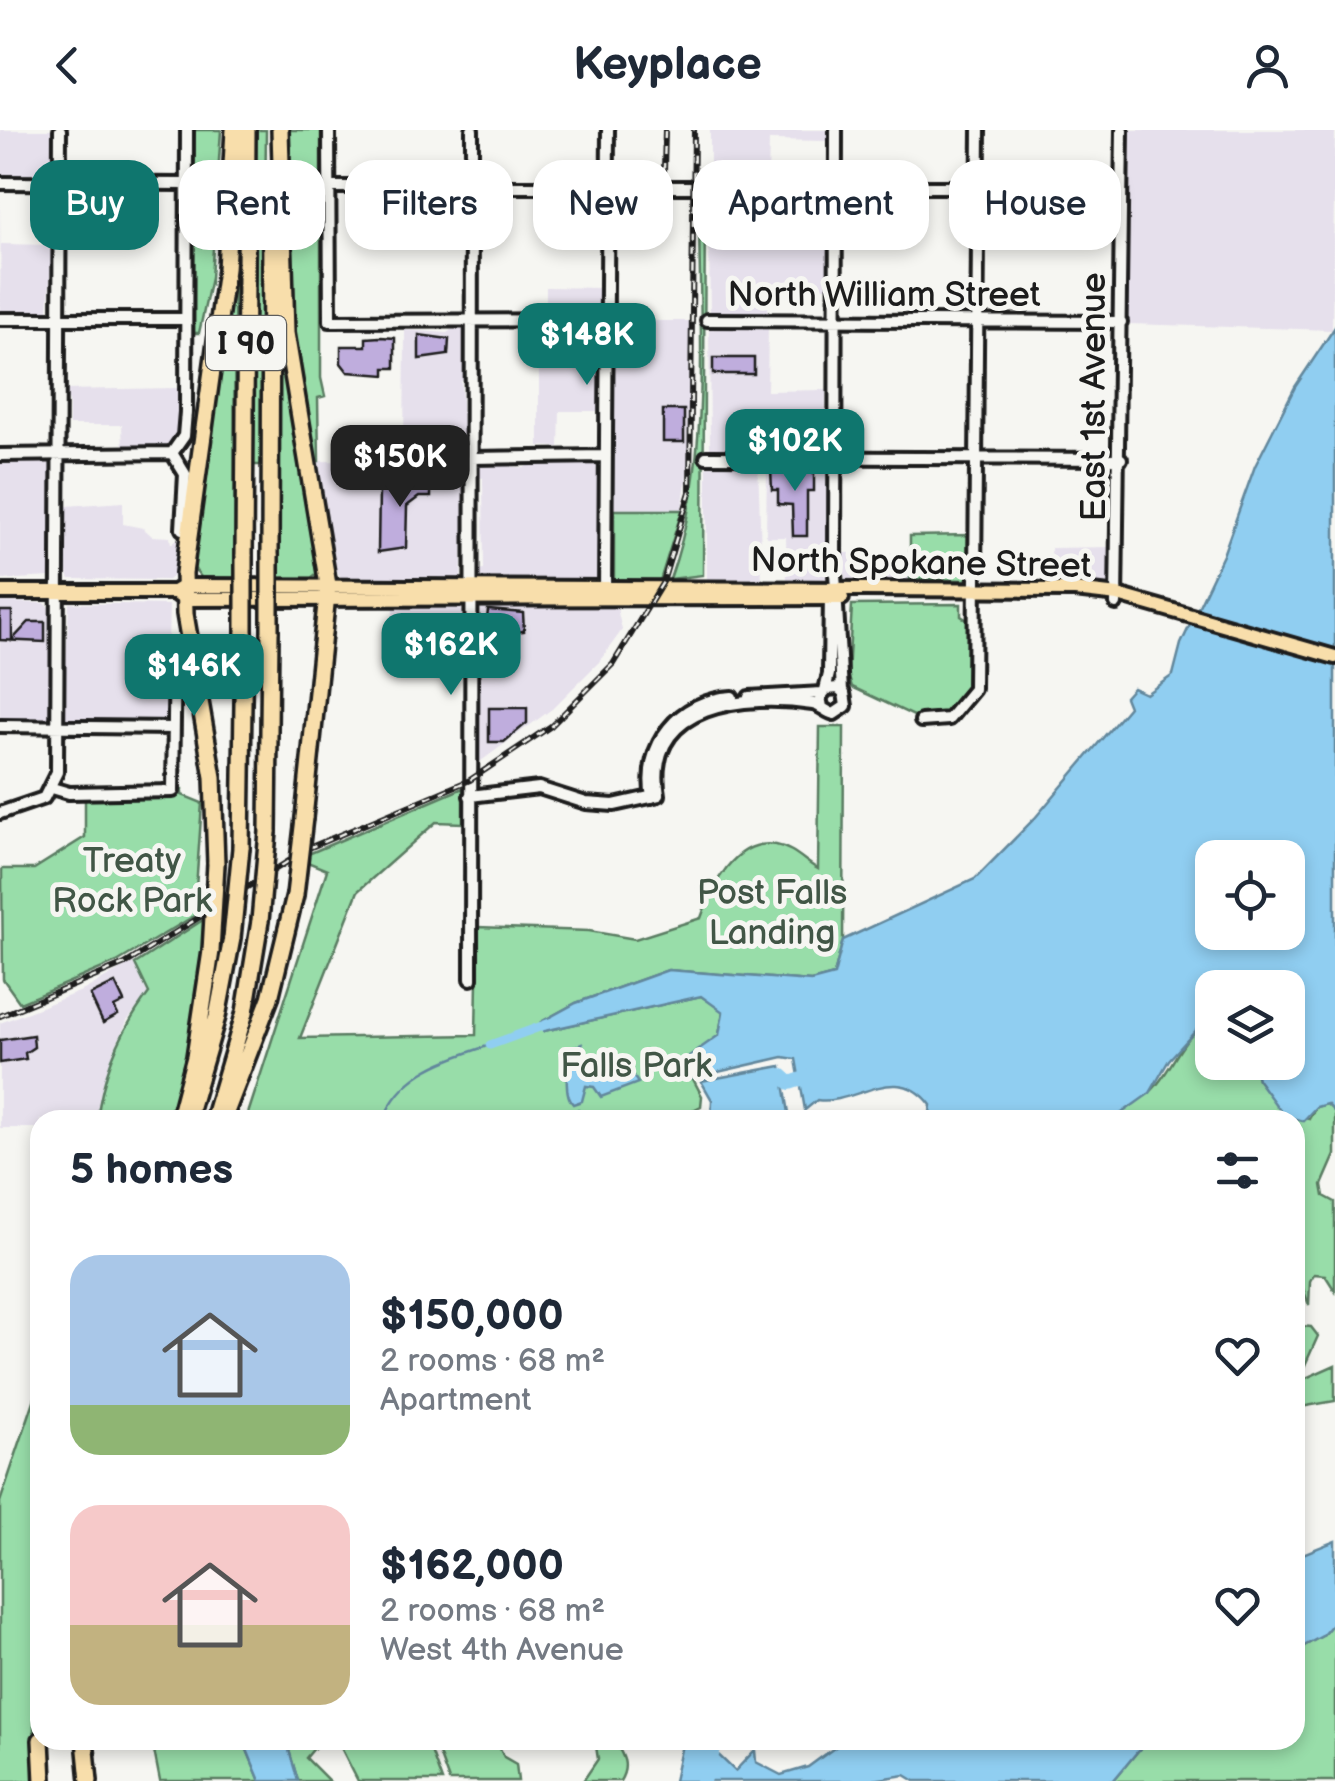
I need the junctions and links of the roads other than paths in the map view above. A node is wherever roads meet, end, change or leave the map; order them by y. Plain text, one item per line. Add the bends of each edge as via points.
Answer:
1 (60, 130) edge
2 (187, 130) edge
3 (234, 130) edge
4 (247, 130) edge
5 (271, 130) edge
6 (280, 130) edge
7 (330, 130) edge
8 (472, 130) edge
9 (608, 130) edge
10 (836, 130) edge
11 (979, 130) edge
12 (1122, 130) edge
13 (60, 160) edge
14 (187, 160) edge
15 (472, 160) edge
16 (607, 160) edge
17 (836, 160) edge
18 (978, 160) edge
19 (0, 183) edge
20 (30, 183) edge
21 (329, 187) junction
22 (345, 187) edge
23 (1121, 187) edge
24 (59, 250) edge
25 (187, 250) edge
26 (472, 250) edge
27 (607, 250) edge
28 (836, 250) edge
29 (978, 250) edge
30 (1121, 250) edge
31 (0, 319) edge
32 (57, 319) junction
33 (186, 319) junction
34 (472, 320) junction
35 (608, 320) junction
36 (707, 320) dead end
37 (836, 321) junction
38 (1121, 322) junction
39 (978, 323) junction
40 (172, 453) junction
41 (0, 455) edge
42 (57, 455) junction
43 (606, 456) junction
44 (835, 456) junction
45 (978, 456) junction
46 (706, 457) dead end
47 (472, 458) junction
48 (1121, 458) junction
49 (182, 529) dead end
50 (57, 591) junction
51 (0, 592) edge
52 (181, 592) junction
53 (328, 592) junction
54 (471, 593) junction
55 (978, 593) junction
56 (834, 594) junction
57 (605, 595) junction
58 (1117, 600) junction
59 (174, 646) dead end
60 (1335, 657) edge
61 (842, 691) junction
62 (823, 692) junction
63 (822, 707) junction
64 (921, 721) dead end
65 (0, 726) edge
66 (58, 726) junction
67 (174, 728) junction
68 (52, 788) junction
69 (470, 796) junction
70 (655, 796) junction
71 (0, 812) edge
72 (470, 979) dead end
73 (181, 1110) edge
74 (191, 1110) edge
75 (216, 1110) edge
76 (228, 1110) edge
77 (41, 1750) edge
78 (86, 1750) edge
79 (43, 1781) edge
80 (90, 1781) edge

1 - 13 street
2 - 14 street
3 - 52 highway via 226,269
4 - 74 highway, I 90, bridge via 241,848 217,1017
5 - 75 highway, I 90, bridge via 268,832 245,1012
6 - 53 highway via 286,333
7 - 21 street
8 - 15 street
9 - 16 street
10 - 17 street
11 - 18 street
12 - 23 street, East 1st Avenue
19 - 20 street
21 - 22 street
21 - 34 street via 330,322
24 - 32 street
25 - 33 street
26 - 34 street
27 - 35 street
28 - 37 street
29 - 39 street
30 - 38 street, East 1st Avenue
31 - 32 street
32 - 33 street
32 - 42 street
33 - 40 street via 185,431
34 - 35 street
34 - 47 street
35 - 43 street
36 - 37 street, North William Street
37 - 39 street, North William Street
37 - 44 street
38 - 39 street, North William Street
38 - 48 street, East 1st Avenue
39 - 45 street
40 - 42 street
40 - 49 street via 185,474
41 - 42 street
42 - 50 street
43 - 47 street
43 - 57 street
44 - 45 street
44 - 46 street
44 - 56 street
45 - 48 street
45 - 55 street
47 - 54 street
48 - 58 street, East 1st Avenue
50 - 51 main road, North Spokane Street
50 - 52 main road, North Spokane Street
50 - 66 street
52 - 53 main road, North Spokane Street
52 - 73 highway, bridge via 211,763 216,864 211,951
53 - 54 main road, North Spokane Street
53 - 76 highway, bridge via 295,895 275,984
54 - 57 main road, North Spokane Street
54 - 69 street
55 - 56 main road, North Spokane Street
55 - 58 main road, North Spokane Street via 1075,590
55 - 64 street via 973,692 949,719
56 - 57 main road, North Spokane Street
56 - 61 street
56 - 62 street
58 - 60 main road, North Spokane Street
59 - 67 street
61 - 62 street
61 - 63 street via 841,711
62 - 63 street
62 - 70 street via 720,698 689,709 657,746 650,773
63 - 70 street via 728,704 699,712 664,748
65 - 66 street
66 - 67 street
66 - 68 street
67 - 68 street via 173,791 69,794
68 - 71 street via 40,800
69 - 70 street via 533,788 601,805
69 - 72 street
77 - 79 highway
78 - 80 highway

